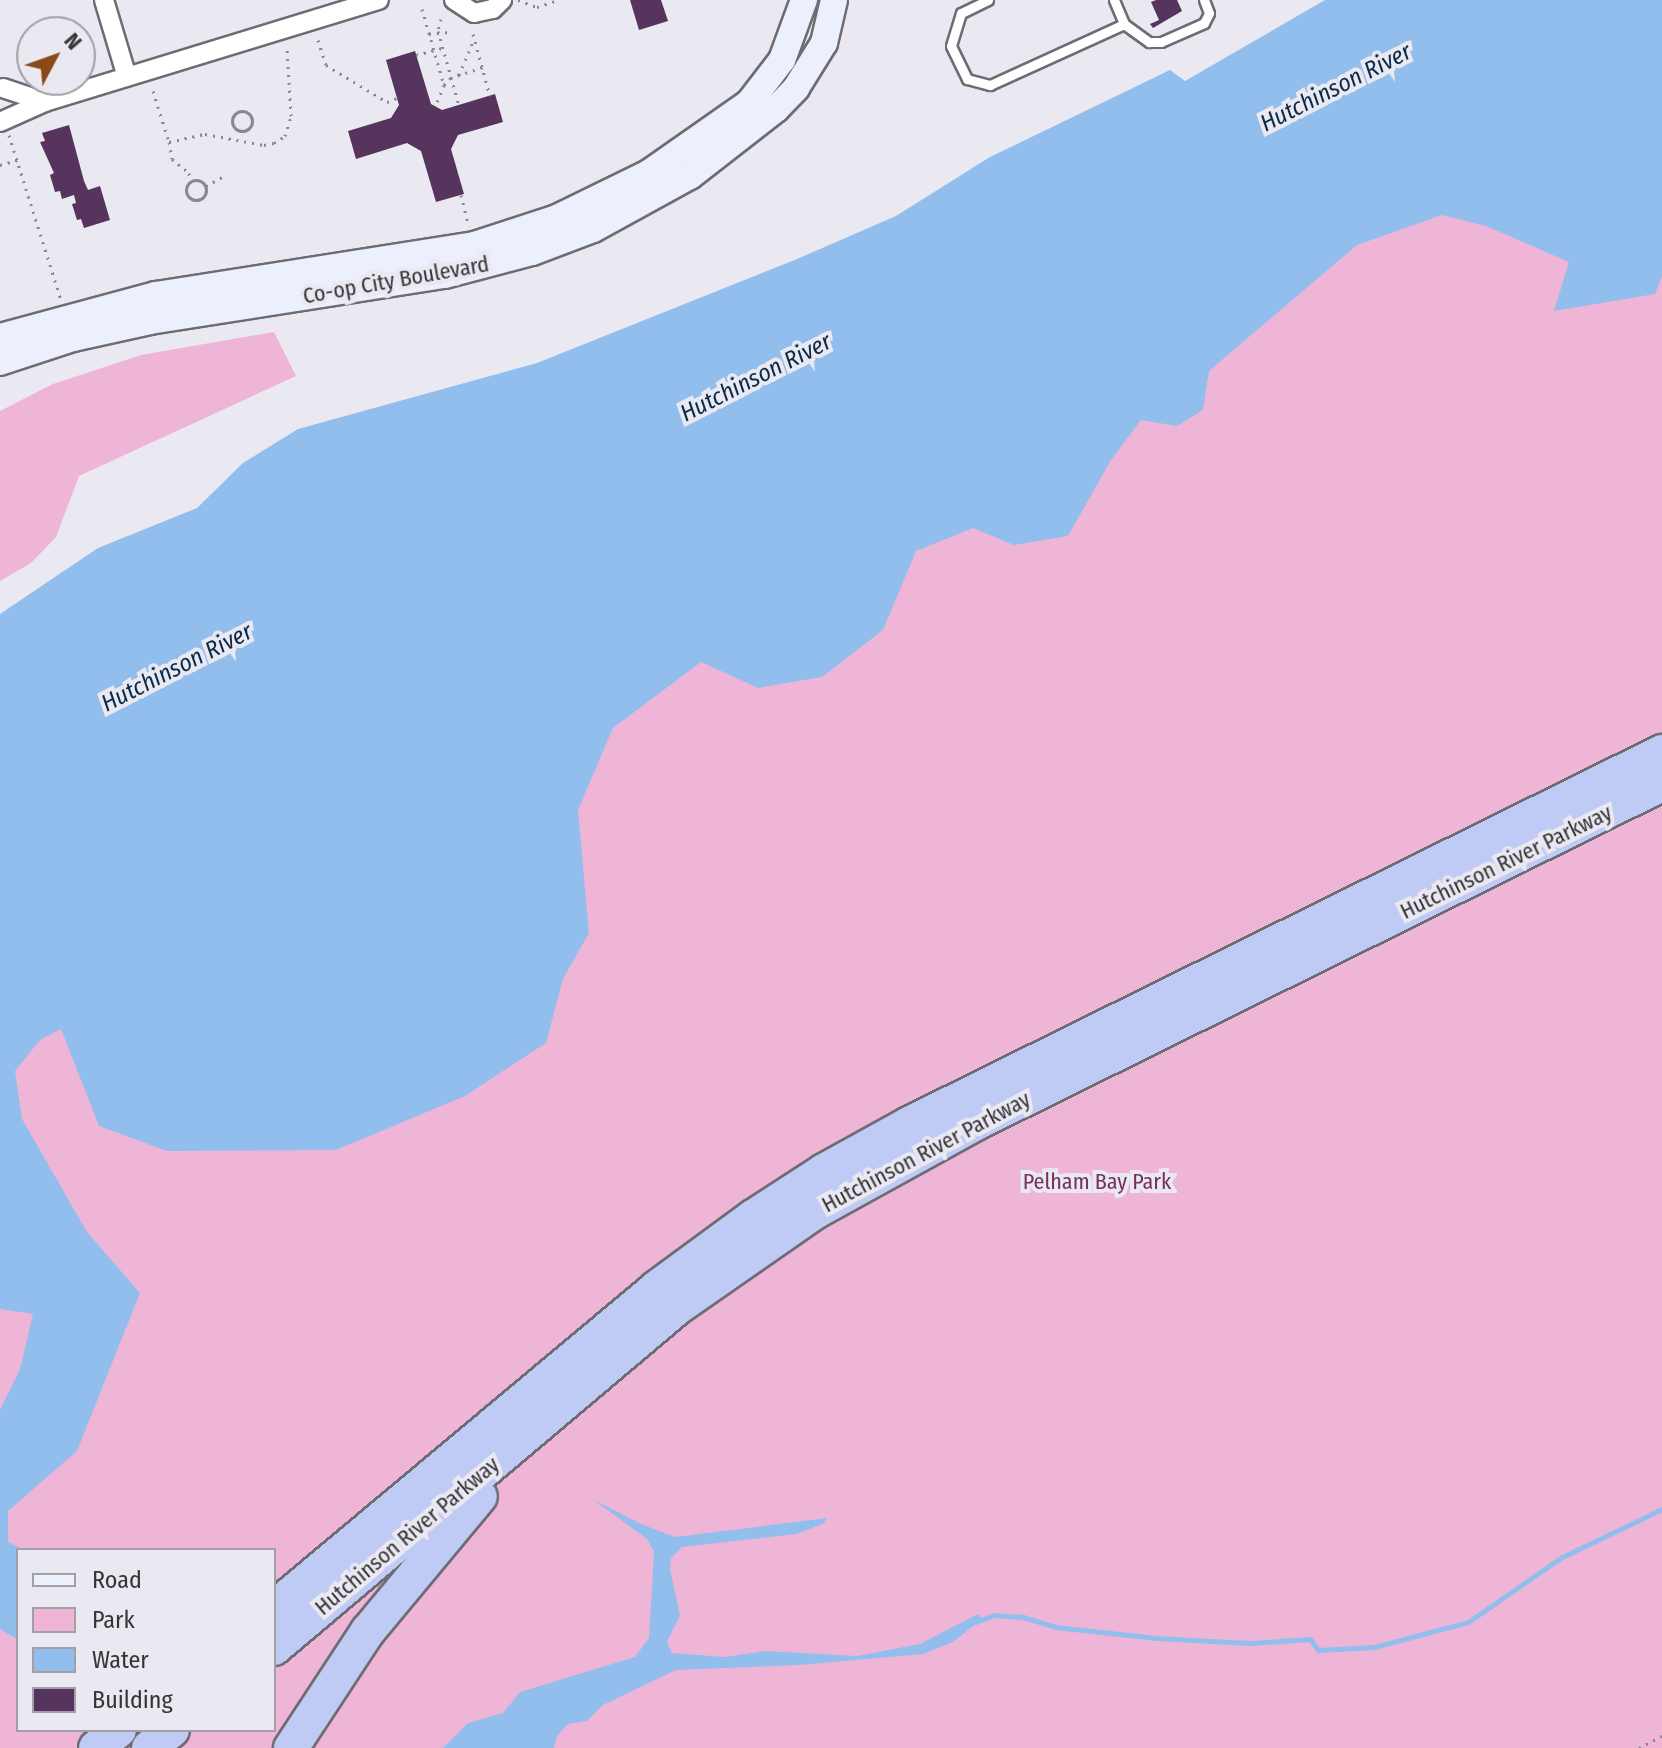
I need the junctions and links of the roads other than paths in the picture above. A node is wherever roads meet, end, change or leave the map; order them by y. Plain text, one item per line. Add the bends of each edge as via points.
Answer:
1 (104, 0) edge
2 (379, 0) edge
3 (502, 0) edge
4 (804, 0) edge
5 (834, 0) edge
6 (988, 0) edge
7 (1114, 0) edge
8 (1204, 0) edge
9 (457, 4) edge
10 (429, 5) edge
11 (328, 8) edge
12 (1124, 24) junction
13 (127, 77) junction
14 (1, 86) edge
15 (45, 102) junction
16 (1, 120) edge
17 (67, 324) junction
18 (0, 337) edge
19 (0, 362) edge
20 (1662, 752) edge
21 (1662, 784) edge
22 (532, 1429) junction
23 (276, 1606) edge
24 (276, 1646) edge
25 (116, 1732) edge
26 (169, 1732) edge
27 (96, 1748) edge
28 (149, 1748) edge
29 (291, 1748) edge

1 - 13 street
2 - 11 street
3 - 9 street via 484,13
4 - 17 main road, Co-op City Boulevard via 792,42 770,79 727,121 678,156 557,218 474,245 221,283
5 - 17 main road, Co-op City Boulevard via 824,43 776,109 690,176 593,229 445,275
6 - 12 lane via 961,13 951,46 967,79 990,85
7 - 12 lane
8 - 12 lane via 1209,13 1204,23 1161,42 1149,42
9 - 10 street
11 - 13 street
13 - 15 street
14 - 15 street
14 - 16 street
15 - 16 street
17 - 18 main road, Co-op City Boulevard
17 - 19 main road, Co-op City Boulevard
20 - 23 highway, Hutchinson River Parkway via 909,1124 824,1171 655,1289
21 - 22 highway, Hutchinson River Parkway via 856,1187 720,1275
22 - 24 highway, Hutchinson River Parkway
22 - 29 highway via 368,1631
25 - 27 highway
26 - 28 highway

